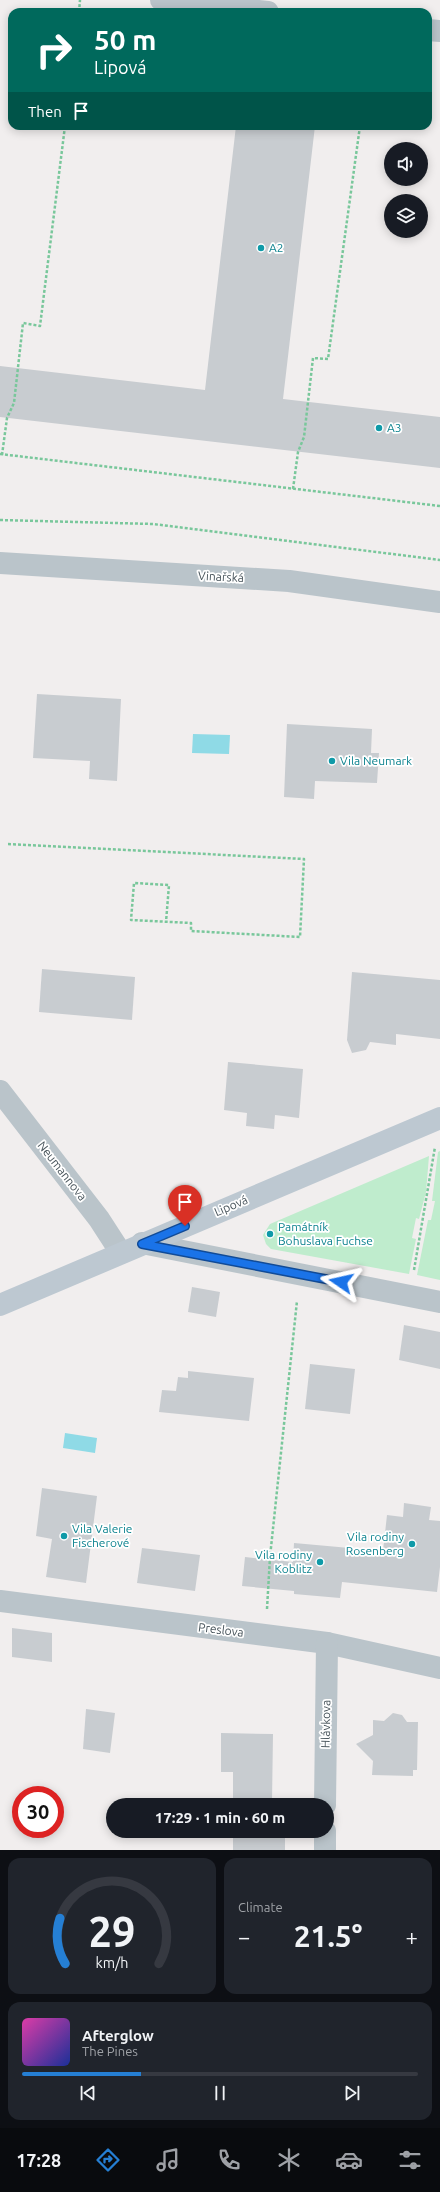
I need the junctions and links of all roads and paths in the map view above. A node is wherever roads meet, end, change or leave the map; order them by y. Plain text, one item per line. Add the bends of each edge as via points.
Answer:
1 (161, 0) edge
2 (232, 8) edge
3 (64, 130) edge
4 (359, 130) edge
5 (1, 454) edge
6 (293, 489) junction
7 (440, 506) edge
8 (0, 520) edge
9 (440, 560) edge
10 (0, 563) edge
11 (440, 602) edge
12 (8, 844) dead end
13 (166, 922) junction
14 (0, 1091) edge
15 (440, 1118) edge
16 (436, 1145) dead end
17 (142, 1244) junction
18 (121, 1253) junction
19 (413, 1276) dead end
20 (297, 1301) dead end
21 (440, 1302) edge
22 (0, 1304) edge
23 (0, 1601) edge
24 (266, 1617) dead end
25 (327, 1643) junction
26 (440, 1668) edge
27 (325, 1798) edge
28 (325, 1838) edge
29 (325, 1850) edge

1 - 2 street
3 - 5 path via 40,326 23,323 14,403 7,418
4 - 6 path via 328,360 313,358 304,437 298,452
5 - 6 path
6 - 7 path
8 - 9 path via 153,524
10 - 11 street, Vinařská via 289,581
12 - 13 path via 304,859 300,937 191,931 191,923
13 - 13 path via 131,920 134,883 169,885
14 - 18 street, Neumannova via 99,1219
15 - 17 street, Lipová
16 - 19 path
17 - 18 street, Lipová
17 - 21 street
18 - 22 street, Lipová
20 - 24 path
23 - 25 street, Preslova
25 - 26 street, Preslova
25 - 27 street, Hlávkova
28 - 29 street

